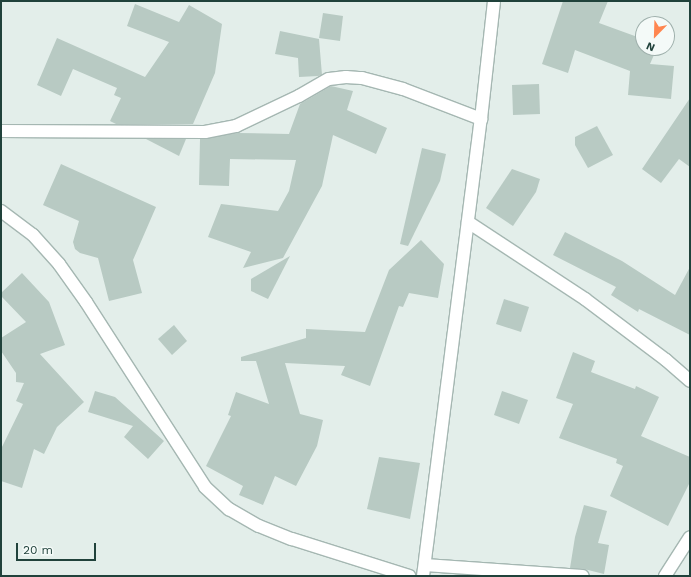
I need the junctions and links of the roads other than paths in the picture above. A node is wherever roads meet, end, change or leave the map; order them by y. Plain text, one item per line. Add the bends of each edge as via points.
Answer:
1 (494, 1) edge
2 (481, 119) junction
3 (1, 131) edge
4 (1, 211) edge
5 (468, 222) junction
6 (690, 381) edge
7 (690, 537) edge
8 (424, 571) edge
9 (409, 576) edge
10 (582, 576) edge
11 (665, 576) edge

1 - 2 street
2 - 3 street via 403,89 362,78 346,77 329,79 236,126 205,132
2 - 5 street
4 - 9 street via 33,235 59,264 205,487 229,509 259,526 292,539
5 - 6 street via 585,299
5 - 8 street
7 - 11 street
8 - 10 street

